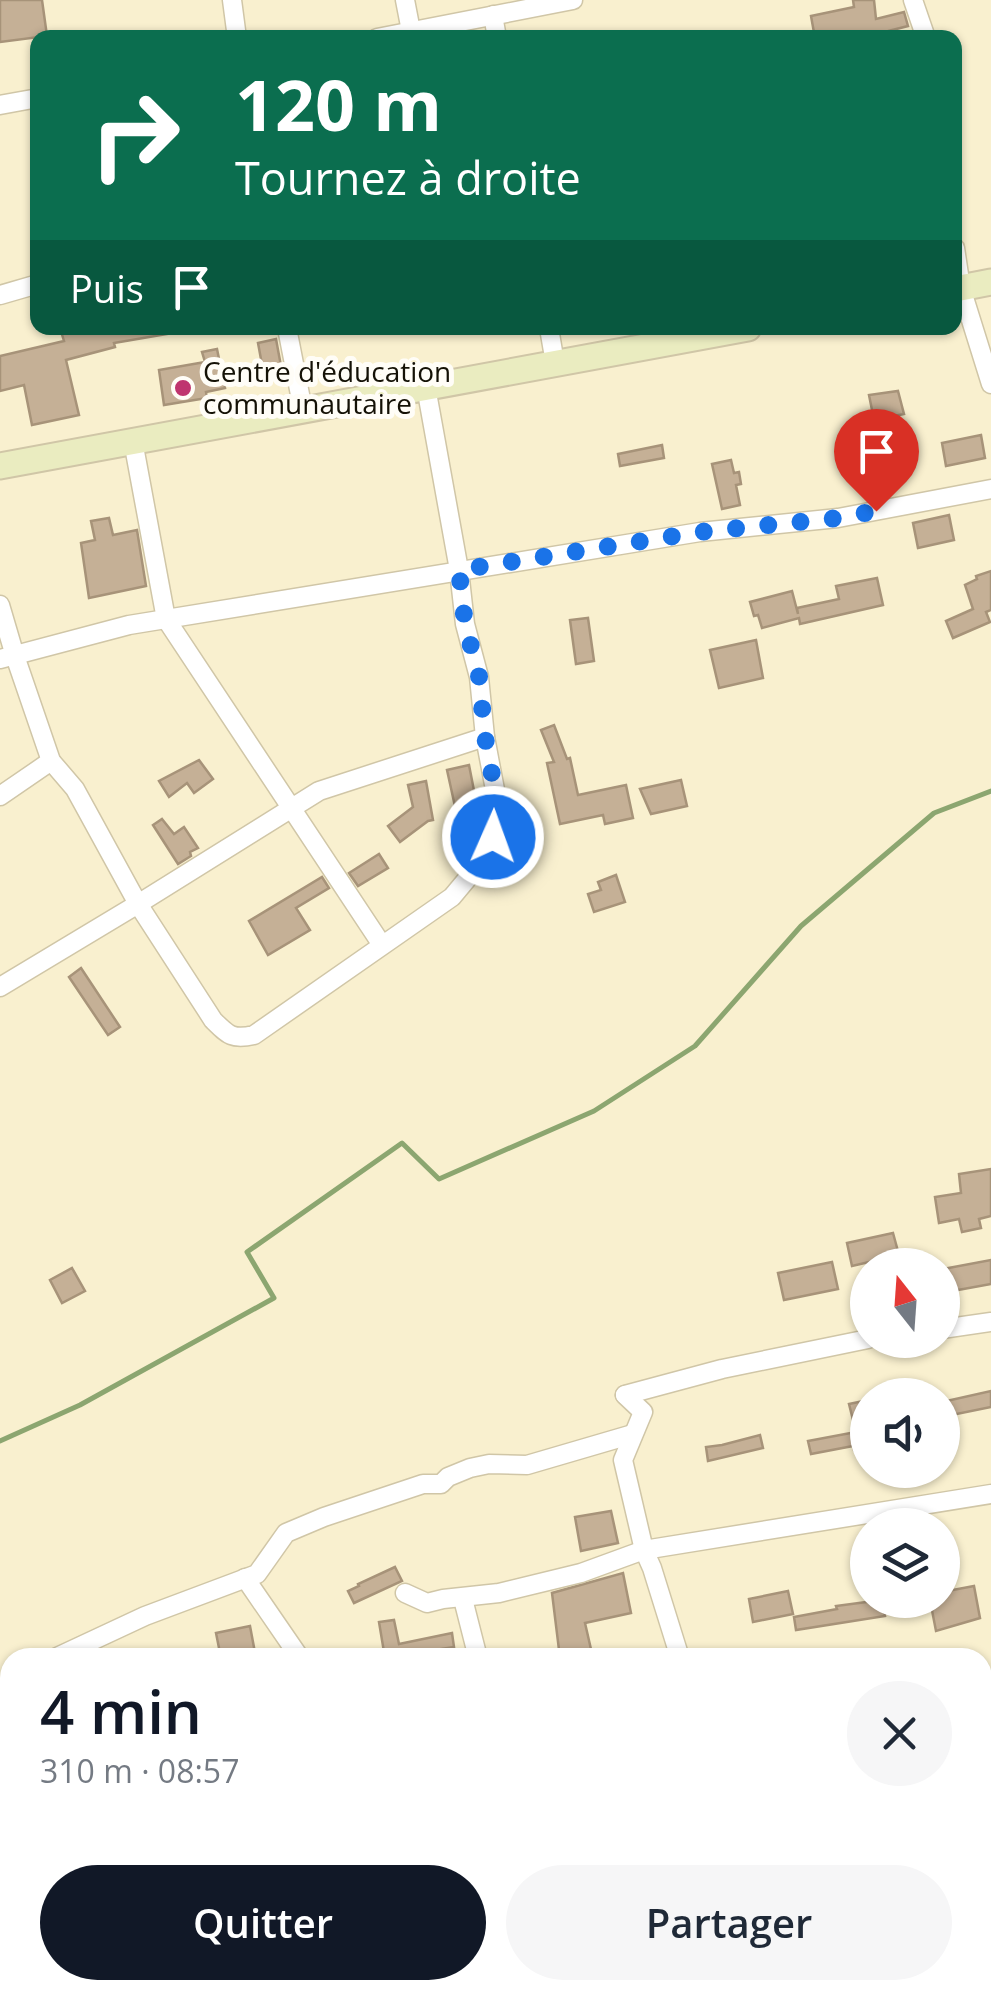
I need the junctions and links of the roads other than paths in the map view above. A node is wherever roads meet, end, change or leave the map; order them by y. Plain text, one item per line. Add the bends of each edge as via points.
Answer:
1 (232, 0) edge
2 (405, 0) edge
3 (573, 0) edge
4 (914, 0) edge
5 (493, 15) junction
6 (236, 30) edge
7 (410, 30) edge
8 (415, 30) edge
9 (496, 30) edge
10 (923, 30) edge
11 (30, 99) edge
12 (0, 105) edge
13 (991, 282) edge
14 (30, 286) edge
15 (962, 288) edge
16 (0, 295) edge
17 (962, 301) edge
18 (288, 335) edge
19 (550, 335) edge
20 (709, 335) edge
21 (555, 363) junction
22 (991, 384) edge
23 (426, 387) junction
24 (303, 410) junction
25 (133, 440) junction
26 (0, 466) edge
27 (991, 489) edge
28 (459, 570) junction
29 (0, 605) edge
30 (166, 619) junction
31 (7, 658) edge
32 (485, 737) junction
33 (51, 762) junction
34 (0, 796) edge
35 (290, 807) junction
36 (138, 904) junction
37 (382, 946) junction
38 (0, 986) edge
39 (991, 1322) edge
40 (960, 1326) edge
41 (850, 1343) edge
42 (633, 1434) junction
43 (991, 1494) edge
44 (644, 1550) junction
45 (245, 1578) junction
46 (405, 1593) dead end
47 (463, 1599) junction
48 (77, 1648) edge
49 (293, 1648) edge
50 (475, 1648) edge
51 (677, 1648) edge

1 - 6 street
2 - 7 street
3 - 5 street
4 - 10 street
5 - 8 street
5 - 9 street
11 - 12 street
13 - 15 street
14 - 16 street
17 - 22 street
18 - 24 street
19 - 21 street
20 - 21 street
21 - 23 street
23 - 24 street
23 - 28 street
24 - 25 street
25 - 26 street
25 - 30 street
27 - 28 street via 838,518
28 - 30 street
28 - 32 street
29 - 31 street
30 - 31 street
30 - 35 street
31 - 33 street
32 - 35 street via 337,784
32 - 37 street via 496,796 493,837 452,896
33 - 34 street
33 - 36 street via 75,789
35 - 36 street
35 - 37 street
36 - 37 street via 213,1020 241,1038
36 - 38 street
39 - 40 street
41 - 42 street via 625,1395 643,1412
42 - 44 street via 623,1460
42 - 45 street via 526,1465 470,1468 441,1484 324,1517 286,1533 256,1574
43 - 44 street
44 - 47 street via 581,1573
44 - 51 street
45 - 48 street
45 - 49 street
46 - 47 street via 427,1603
47 - 50 street

